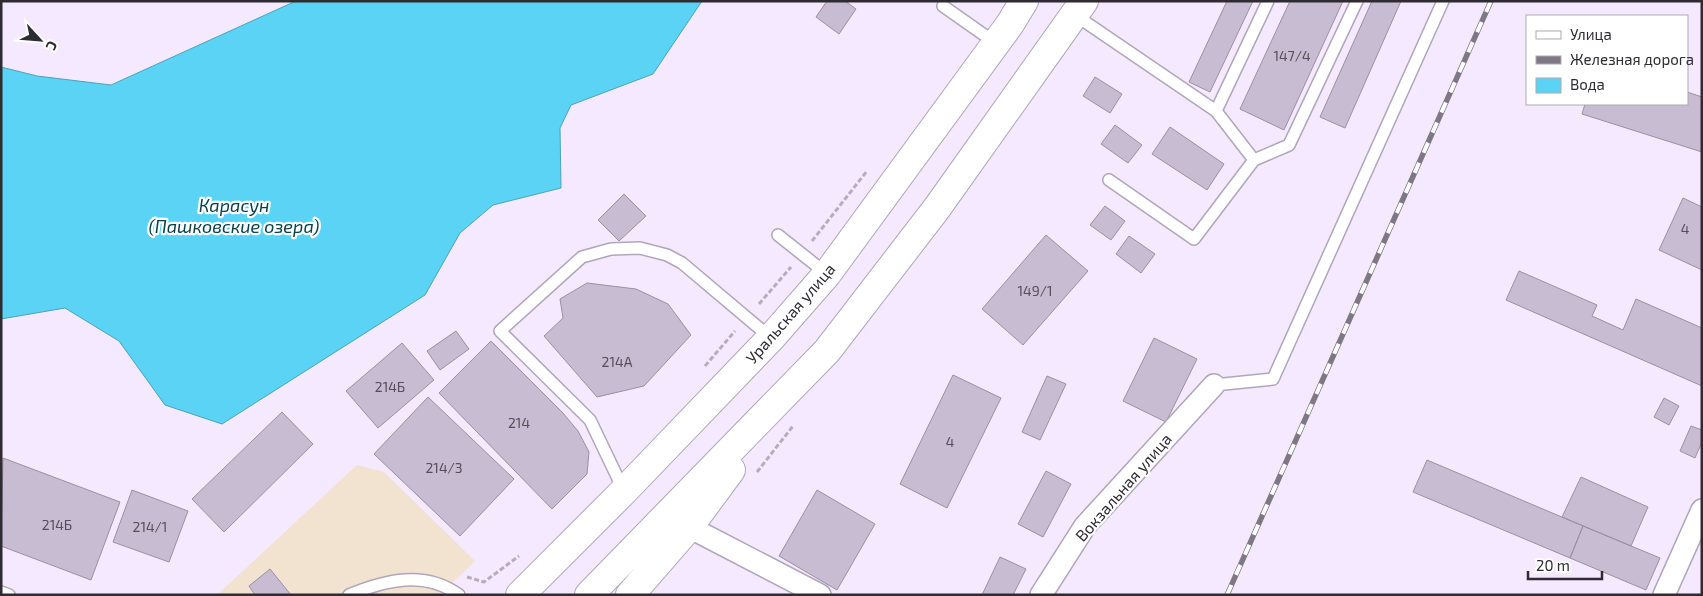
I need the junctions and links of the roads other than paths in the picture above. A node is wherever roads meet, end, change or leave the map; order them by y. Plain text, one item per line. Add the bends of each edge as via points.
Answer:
1 (1024, 1) edge
2 (1268, 1) edge
3 (1357, 1) edge
4 (1443, 1) edge
5 (943, 6) dead end
6 (1080, 8) edge
7 (996, 44) junction
8 (1216, 111) junction
9 (1254, 160) junction
10 (1109, 180) dead end
11 (778, 235) dead end
12 (827, 274) junction
13 (771, 338) junction
14 (1214, 385) joint
15 (794, 387) junction
16 (624, 491) junction
17 (1702, 510) edge
18 (689, 527) junction
19 (1, 592) edge
20 (9, 595) edge
21 (349, 595) edge
22 (459, 595) edge
23 (520, 595) edge
24 (589, 595) edge
25 (630, 595) edge
26 (820, 595) edge
27 (1041, 595) edge
28 (1664, 595) edge

1 - 7 main road, Уральская улица
2 - 8 lane
3 - 9 lane via 1289,145
4 - 14 lane via 1273,379
5 - 7 lane
6 - 8 lane
6 - 15 main road via 937,208 827,351
7 - 12 main road, Уральская улица
8 - 9 lane
9 - 10 lane via 1194,240
11 - 12 lane
12 - 13 main road, Уральская улица
13 - 16 main road, Уральская улица
13 - 16 lane via 682,263 640,248 582,256 500,331 590,420
14 - 27 street, Вокзальная улица via 1085,526
15 - 18 main road
15 - 24 main road
16 - 23 main road, Уральская улица
17 - 28 street
18 - 25 main road
18 - 26 street
19 - 20 lane
21 - 22 lane via 406,579 425,580

